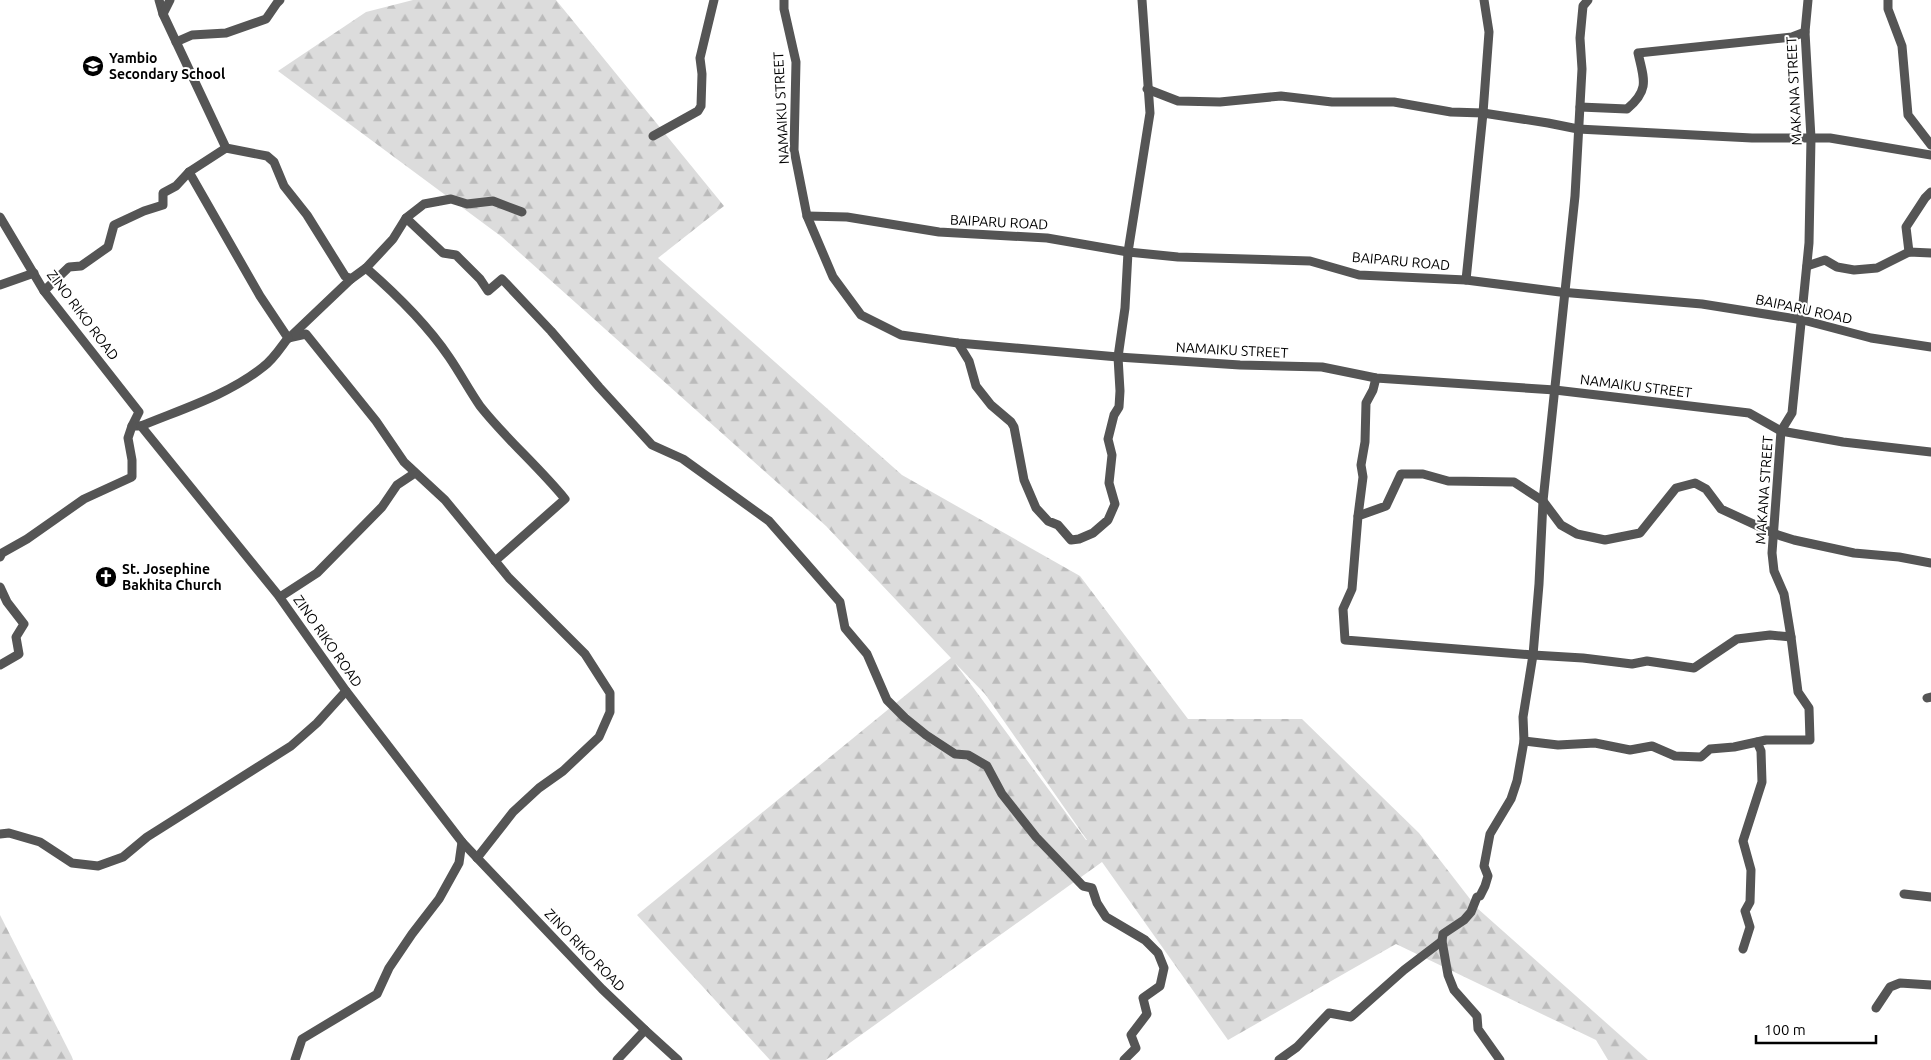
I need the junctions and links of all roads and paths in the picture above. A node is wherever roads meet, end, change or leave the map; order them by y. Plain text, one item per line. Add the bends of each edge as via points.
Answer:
1 (159, 0) edge
2 (170, 0) edge
3 (280, 0) edge
4 (714, 0) edge
5 (784, 0) edge
6 (1142, 0) edge
7 (1484, 0) edge
8 (1588, 0) edge
9 (1808, 0) edge
10 (1888, 0) edge
11 (163, 14) junction
12 (1805, 32) junction
13 (176, 42) junction
14 (1147, 89) junction
15 (1580, 107) junction
16 (1483, 114) junction
17 (1578, 130) junction
18 (653, 136) dead end
19 (1811, 138) junction
20 (1931, 145) edge
21 (226, 148) junction
22 (1931, 155) edge
23 (189, 172) junction
24 (1931, 192) edge
25 (522, 212) dead end
26 (807, 216) junction
27 (0, 217) edge
28 (406, 218) junction
29 (1128, 252) junction
30 (1909, 252) junction
31 (1931, 253) edge
32 (1807, 266) junction
33 (366, 268) junction
34 (34, 273) junction
35 (351, 279) junction
36 (1466, 280) junction
37 (0, 285) edge
38 (44, 291) junction
39 (1564, 292) junction
40 (1803, 320) junction
41 (288, 338) junction
42 (958, 343) junction
43 (1931, 347) edge
44 (1118, 357) junction
45 (1376, 378) junction
46 (1555, 390) junction
47 (137, 426) junction
48 (1781, 431) junction
49 (1931, 452) edge
50 (415, 473) junction
51 (1543, 501) junction
52 (1358, 516) junction
53 (1775, 534) junction
54 (0, 556) edge
55 (494, 561) junction
56 (1931, 564) edge
57 (0, 587) edge
58 (280, 597) junction
59 (1792, 637) junction
60 (1533, 656) junction
61 (0, 665) edge
62 (346, 691) junction
63 (1524, 741) junction
64 (1757, 742) junction
65 (0, 834) edge
66 (462, 842) junction
67 (477, 858) junction
68 (1904, 894) dead end
69 (1931, 897) edge
70 (1442, 941) junction
71 (1743, 948) dead end
72 (1928, 984) edge
73 (1876, 1008) dead end
74 (645, 1030) junction
75 (295, 1060) edge
76 (617, 1060) edge
77 (678, 1060) edge
78 (1124, 1060) edge
79 (1279, 1060) edge
80 (1500, 1060) edge

1 - 11 street
2 - 11 street
3 - 13 street via 266,19 226,33 192,35
4 - 18 street via 700,58 702,106
5 - 26 street, NAMAIKU STREET via 796,62 794,150
6 - 14 street
7 - 16 street via 1489,32
8 - 15 street via 1584,6 1580,38
9 - 12 street, MAKANA STREET
10 - 20 street via 1888,9 1902,46 1908,115
11 - 13 street
12 - 15 street via 1792,37 1638,53 1644,87 1636,102 1627,109
12 - 19 street, MAKANA STREET
13 - 21 street
14 - 16 street via 1178,101 1220,102 1281,96 1332,102 1394,102
14 - 29 street via 1150,113
15 - 17 street
16 - 17 street
16 - 36 street
17 - 19 street
17 - 39 street via 1575,196
19 - 22 street via 1830,138
19 - 32 street, MAKANA STREET
21 - 23 street
21 - 35 street via 266,156 274,162 284,186 307,215 339,268
23 - 38 street via 176,186 163,193 163,205 144,210 114,226 108,247 82,266 69,267
23 - 41 street via 260,296
24 - 30 street via 1906,228
25 - 28 street via 493,201 467,204 451,199 424,204
26 - 29 street, BAIPARU ROAD via 847,217 939,232 1046,238
26 - 42 street, NAMAIKU STREET via 833,277 861,315 901,335
27 - 34 street, ZINO RIKO ROAD
28 - 33 street
28 - 78 street via 443,253 456,255 488,291 502,279 552,330 652,445 683,459 769,521 840,602 845,628 867,654 887,700 926,735 955,754 968,756 987,766 1002,794 1036,837 1083,886 1092,888 1106,917 1145,940 1158,953 1164,968 1160,986 1143,998 1147,1014 1131,1036 1136,1048
29 - 36 street, BAIPARU ROAD via 1178,257 1310,261 1359,275
29 - 44 street
30 - 31 street
30 - 32 street via 1878,268 1854,270 1837,267 1824,260
32 - 40 street, MAKANA STREET
33 - 35 street
33 - 55 street via 418,317 479,404 565,499
34 - 37 street
34 - 38 street, ZINO RIKO ROAD
35 - 41 street
36 - 39 street, BAIPARU ROAD
38 - 47 street, ZINO RIKO ROAD via 139,412
39 - 40 street, BAIPARU ROAD via 1702,304
39 - 46 street
40 - 43 street, BAIPARU ROAD via 1871,338
40 - 48 street, MAKANA STREET via 1792,414
41 - 47 street via 265,366 241,382
41 - 50 street via 306,334
42 - 44 street, NAMAIKU STREET
42 - 44 street via 969,362 976,386 1014,427 1024,480 1036,508 1071,540 1093,533 1108,520 1115,504 1109,483 1112,455 1108,439 1119,407
44 - 45 street, NAMAIKU STREET via 1322,367
45 - 46 street, NAMAIKU STREET
45 - 52 street via 1366,403
46 - 48 street, NAMAIKU STREET via 1748,413
46 - 51 street
47 - 54 street via 128,438 132,477 84,500
47 - 58 street, ZINO RIKO ROAD
48 - 49 street, NAMAIKU STREET
48 - 53 street, MAKANA STREET
50 - 55 street via 446,500
50 - 58 street via 397,485 382,507 317,573
51 - 52 street via 1514,482 1448,481 1423,474 1402,474 1386,506
51 - 53 street via 1561,525 1577,534 1605,540 1640,533 1676,488 1695,483 1706,489 1721,509
51 - 60 street
52 - 60 street via 1352,589 1343,609 1346,640
53 - 56 street via 1854,554 1899,557
53 - 59 street, MAKANA STREET via 1774,571 1784,594
55 - 67 street via 585,654 610,692 610,712 599,737 513,812
57 - 61 street via 24,624 16,638 19,654
58 - 62 street, ZINO RIKO ROAD
59 - 60 street via 1770,635 1737,639 1694,668
59 - 64 street, MAKANA STREET via 1798,692 1809,708 1810,740
60 - 63 street via 1523,717
62 - 65 street via 317,723 290,746 147,838 123,857 98,866 72,863 40,842 9,833
62 - 66 street, ZINO RIKO ROAD
63 - 64 street via 1558,745 1595,743 1630,750 1652,746 1675,756 1701,757 1710,749
63 - 70 street via 1514,790 1490,834 1484,866 1488,876 1485,886 1464,920 1444,934
64 - 71 street via 1761,751 1762,782 1743,841 1751,870 1750,902 1745,910 1750,927
66 - 67 street, ZINO RIKO ROAD
66 - 75 street via 459,863 439,899 389,968 377,994 302,1040
67 - 74 street, ZINO RIKO ROAD
68 - 69 street
70 - 79 street via 1351,1018 1329,1013 1297,1047
70 - 80 street via 1454,990 1477,1016 1478,1029
72 - 73 street via 1900,983 1890,987
74 - 76 street
74 - 77 street, ZINO RIKO ROAD

